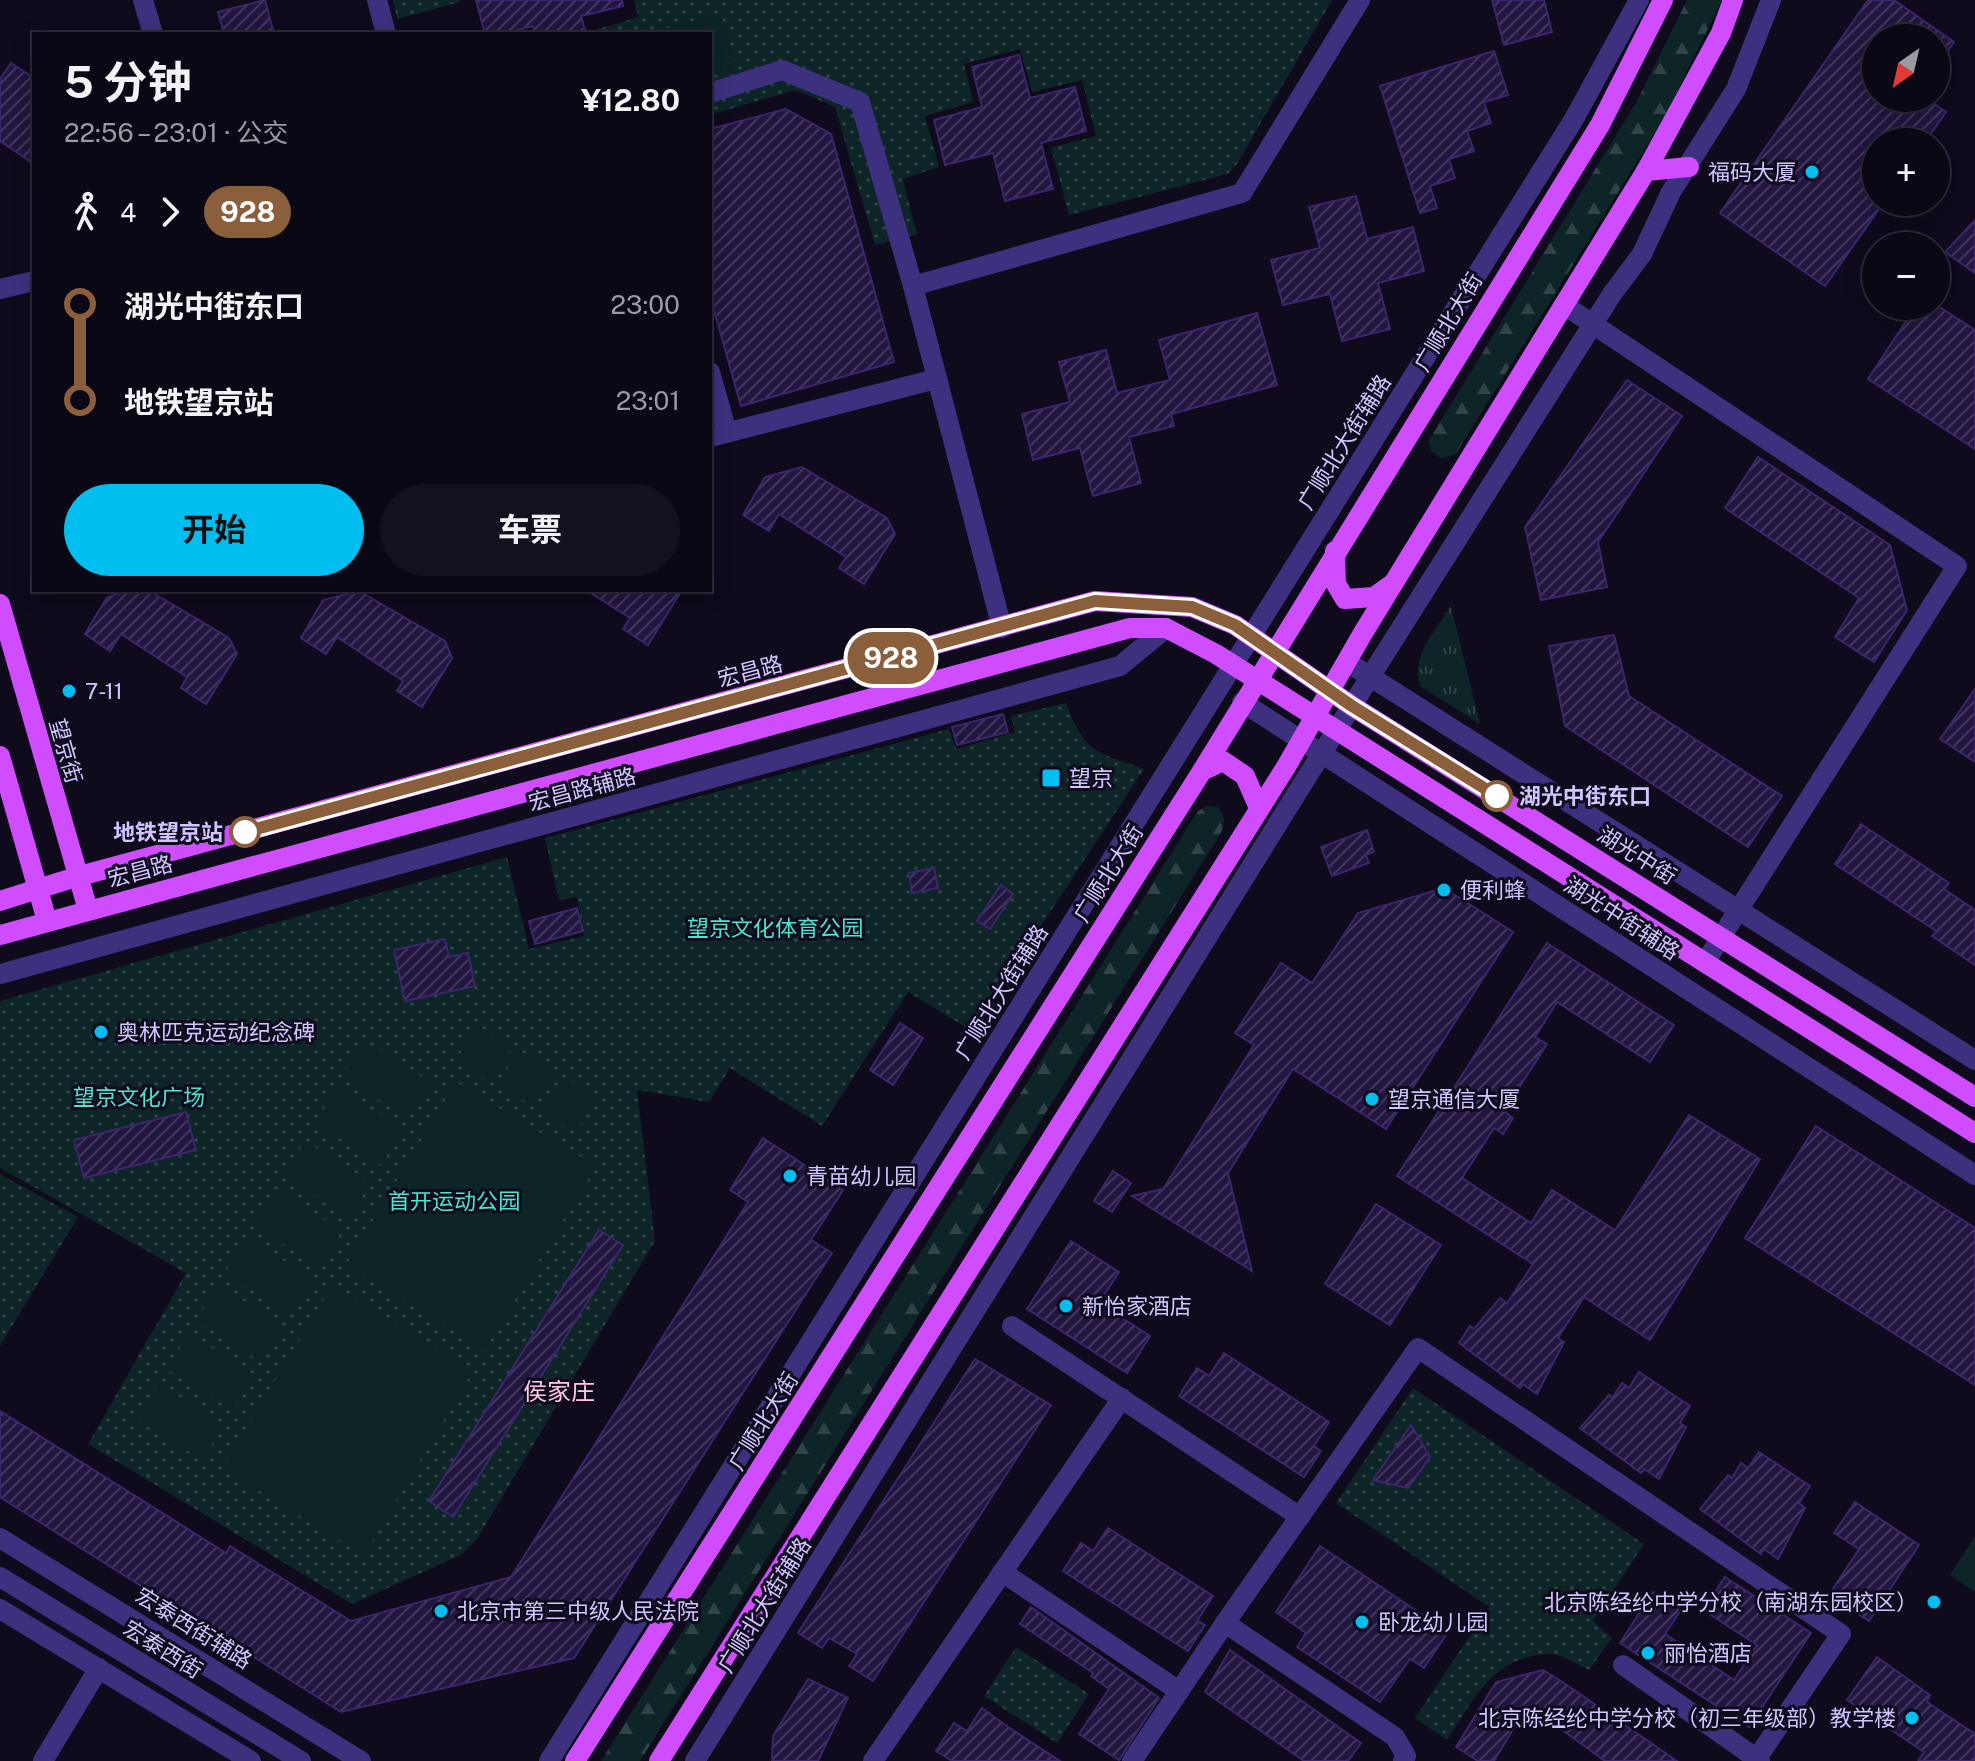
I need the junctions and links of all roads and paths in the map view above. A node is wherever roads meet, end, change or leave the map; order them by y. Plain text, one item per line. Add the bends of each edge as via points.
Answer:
1 (143, 0) edge
2 (377, 0) edge
3 (1360, 0) edge
4 (1639, 0) edge
5 (1663, 0) edge
6 (1733, 0) edge
7 (1771, 0) edge
8 (152, 32) edge
9 (385, 32) edge
10 (712, 92) edge
11 (1689, 167) junction
12 (1646, 171) junction
13 (32, 281) edge
14 (913, 286) junction
15 (0, 289) edge
16 (1564, 305) junction
17 (1594, 324) junction
18 (936, 379) junction
19 (712, 386) edge
20 (719, 435) edge
21 (1335, 551) junction
22 (1392, 584) junction
23 (0, 604) edge
24 (1002, 628) junction
25 (1166, 628) junction
26 (1243, 631) junction
27 (1273, 650) junction
28 (1347, 662) junction
29 (1234, 665) junction
30 (1370, 677) junction
31 (1257, 679) junction
32 (1330, 692) junction
33 (1242, 702) junction
34 (1352, 706) junction
35 (1315, 716) junction
36 (1336, 730) junction
37 (1302, 741) junction
38 (1322, 754) junction
39 (0, 756) edge
40 (1202, 771) junction
41 (1259, 808) junction
42 (76, 877) junction
43 (36, 890) junction
44 (0, 901) edge
45 (88, 910) junction
46 (1737, 911) junction
47 (47, 921) junction
48 (0, 935) edge
49 (1721, 936) junction
50 (1706, 961) junction
51 (0, 974) edge
52 (1975, 1060) edge
53 (1975, 1097) edge
54 (1975, 1133) edge
55 (1975, 1175) edge
56 (1012, 1326) dead end
57 (1122, 1398) junction
58 (1300, 1517) junction
59 (0, 1538) edge
60 (1002, 1572) junction
61 (0, 1577) edge
62 (0, 1609) edge
63 (1225, 1623) junction
64 (1623, 1665) dead end
65 (99, 1668) junction
66 (1179, 1691) junction
67 (1757, 1760) edge
68 (43, 1761) edge
69 (251, 1761) edge
70 (301, 1761) edge
71 (361, 1761) edge
72 (549, 1761) edge
73 (576, 1761) edge
74 (659, 1761) edge
75 (695, 1761) edge
76 (873, 1761) edge
77 (1132, 1761) edge
78 (1403, 1761) edge

1 - 8 street
2 - 9 street
3 - 14 street via 1242,193
4 - 26 street, 广顺北大街辅路 via 1574,119
5 - 21 main road, 广顺北大街 via 1600,125
6 - 12 main road via 1721,33
7 - 11 street, 广顺北大街辅路 via 1736,89
10 - 14 street via 782,70 860,102
11 - 12 main road
11 - 17 street, 广顺北大街辅路 via 1642,254
12 - 16 main road
13 - 15 street
14 - 18 street
16 - 17 street
16 - 22 main road
17 - 30 street, 广顺北大街辅路
17 - 46 street via 1957,566
18 - 20 street
18 - 24 street
19 - 20 street
21 - 22 main road via 1336,584 1345,599 1374,597
21 - 27 main road, 广顺北大街
22 - 28 main road
23 - 42 main road, 望京街
24 - 26 main road, 宏昌路 via 1095,601 1192,607
24 - 42 main road, 宏昌路
25 - 29 main road, 宏昌路
25 - 45 main road, 宏昌路 via 1130,628
25 - 51 street, 宏昌路辅路 via 1120,666
26 - 27 main road, 湖光中街
26 - 29 street, 广顺北大街辅路
27 - 31 main road, 广顺北大街
27 - 32 main road, 湖光中街
28 - 30 street
28 - 32 main road
29 - 31 main road, 宏昌路
29 - 72 street, 广顺北大街辅路
30 - 34 street, 广顺北大街辅路
30 - 46 street
31 - 33 main road, 广顺北大街
31 - 35 main road
32 - 34 main road, 湖光中街
32 - 35 main road
33 - 37 street, 湖光中街辅路
33 - 40 main road, 广顺北大街
34 - 36 street, 广顺北大街辅路
34 - 49 main road, 湖光中街
35 - 36 main road
35 - 37 main road
36 - 38 street, 广顺北大街辅路
36 - 50 main road
37 - 38 street, 湖光中街辅路
37 - 41 main road
38 - 55 street, 湖光中街辅路
38 - 75 street, 广顺北大街辅路
39 - 43 main road
40 - 41 main road via 1223,761 1245,776
40 - 73 main road, 广顺北大街
41 - 74 main road
42 - 43 main road, 宏昌路
42 - 45 main road, 望京街
43 - 44 main road, 宏昌路
43 - 47 main road
45 - 47 main road, 宏昌路
46 - 49 street
46 - 52 street
47 - 48 main road, 宏昌路
49 - 50 street
49 - 53 main road, 湖光中街
50 - 54 main road
56 - 57 street
57 - 58 street
57 - 60 street
58 - 63 street
58 - 67 street via 1418,1348 1841,1634
59 - 71 street, 宏泰西街辅路
60 - 66 street
60 - 76 street
61 - 70 street, 宏泰西街
62 - 65 street
63 - 66 street
63 - 78 street via 1395,1737 1406,1756
64 - 67 street
65 - 68 street
65 - 69 street
66 - 77 street

